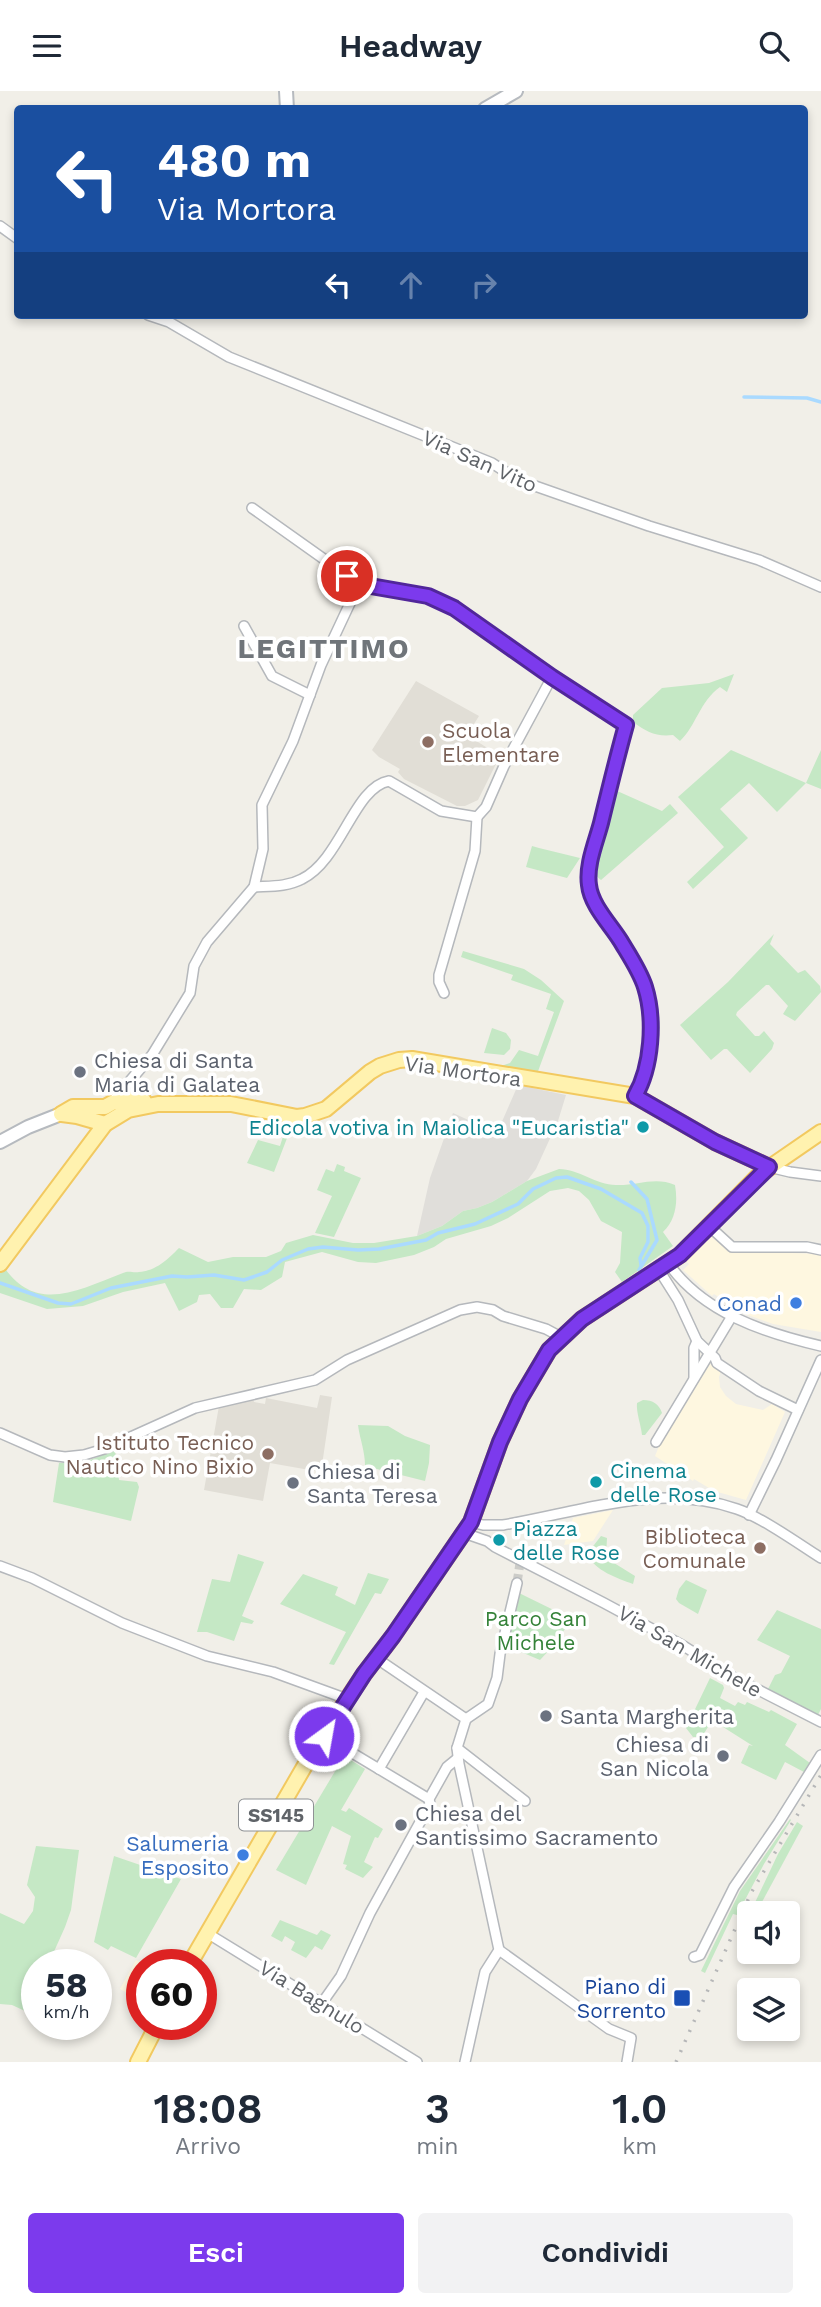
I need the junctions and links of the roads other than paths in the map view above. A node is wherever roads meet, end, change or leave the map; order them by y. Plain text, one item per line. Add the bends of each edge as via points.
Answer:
1 (516, 91) edge
2 (492, 105) edge
3 (160, 319) edge
4 (253, 508) dead end
5 (359, 584) junction
6 (821, 587) edge
7 (244, 626) dead end
8 (552, 677) junction
9 (310, 695) junction
10 (477, 817) junction
11 (254, 887) junction
12 (444, 993) dead end
13 (138, 1073) junction
14 (635, 1096) junction
15 (158, 1104) junction
16 (108, 1112) junction
17 (61, 1114) joint
18 (819, 1138) edge
19 (0, 1142) edge
20 (769, 1167) junction
21 (821, 1176) edge
22 (709, 1226) junction
23 (821, 1250) edge
24 (4, 1259) edge
25 (664, 1266) junction
26 (685, 1295) junction
27 (732, 1316) junction
28 (561, 1337) junction
29 (697, 1341) junction
30 (821, 1346) edge
31 (709, 1354) junction
32 (821, 1360) edge
33 (694, 1377) junction
34 (798, 1410) junction
35 (0, 1433) edge
36 (656, 1442) dead end
37 (749, 1515) junction
38 (494, 1526) junction
39 (467, 1528) junction
40 (487, 1541) junction
41 (821, 1558) edge
42 (0, 1566) edge
43 (517, 1583) tunnel mouth
44 (376, 1658) junction
45 (424, 1692) junction
46 (347, 1699) junction
47 (466, 1719) junction
48 (821, 1722) edge
49 (324, 1736) junction
50 (458, 1753) junction
51 (821, 1755) edge
52 (379, 1769) junction
53 (429, 1799) junction
54 (525, 1801) dead end
55 (207, 1933) junction
56 (198, 1949) edge
57 (499, 1950) junction
58 (694, 1957) dead end
59 (322, 2003) junction
60 (149, 2040) edge
61 (138, 2062) edge
62 (417, 2062) edge
63 (465, 2062) edge
64 (627, 2062) edge

1 - 2 main road
3 - 6 street, Via San Vito via 229,357 492,463 518,480 759,560
4 - 5 street
5 - 8 street via 437,600
5 - 9 street
7 - 9 street via 272,676
8 - 10 street
8 - 14 street via 626,725 588,882 593,899 645,986 650,1013 647,1060
9 - 11 street via 262,805 263,849
10 - 11 street via 441,811 385,781 369,792 318,870 288,885
10 - 12 street via 475,851 439,975
11 - 13 street via 207,942 194,966 190,993
13 - 16 street
13 - 16 street via 132,1093
14 - 15 main road, Via Mortora via 412,1059 380,1066 326,1109 305,1116 231,1104
14 - 20 main road, Via Mortora
15 - 16 main road
15 - 16 main road
16 - 17 main road via 73,1107
16 - 24 main road via 91,1144
17 - 19 main road
18 - 20 main road, SS145
20 - 21 street
20 - 22 main road, SS145
22 - 23 street via 732,1247
22 - 25 main road, SS145
25 - 26 street
25 - 26 street
25 - 28 main road, SS145
26 - 27 street
26 - 29 street
27 - 30 street via 748,1326
27 - 31 street
28 - 35 street via 477,1307 360,1353 315,1380 195,1408 84,1455 50,1455
28 - 39 main road, SS145 via 520,1399
29 - 31 street
29 - 33 street
31 - 33 street
31 - 34 street via 759,1391
32 - 34 street
33 - 36 street
34 - 37 street
37 - 38 street via 698,1499 640,1497
37 - 41 street
38 - 39 street
38 - 40 street
39 - 40 street
39 - 44 main road, SS145
40 - 48 street, Via San Michele
42 - 46 street via 122,1623
43 - 47 street via 488,1704
44 - 45 street
44 - 46 main road, SS145
45 - 47 street
45 - 52 street
46 - 49 main road, SS145
47 - 50 street
49 - 52 street
49 - 55 main road, SS145
50 - 53 street
50 - 54 street
50 - 57 street
51 - 58 street via 734,1887 700,1955
52 - 53 street
53 - 59 street via 341,1976
55 - 56 main road, SS145
55 - 59 street, Via Bagnulo
57 - 63 street via 485,1972
57 - 64 street via 609,2029 631,2038
59 - 62 street, Via Bagnulo
60 - 61 main road

